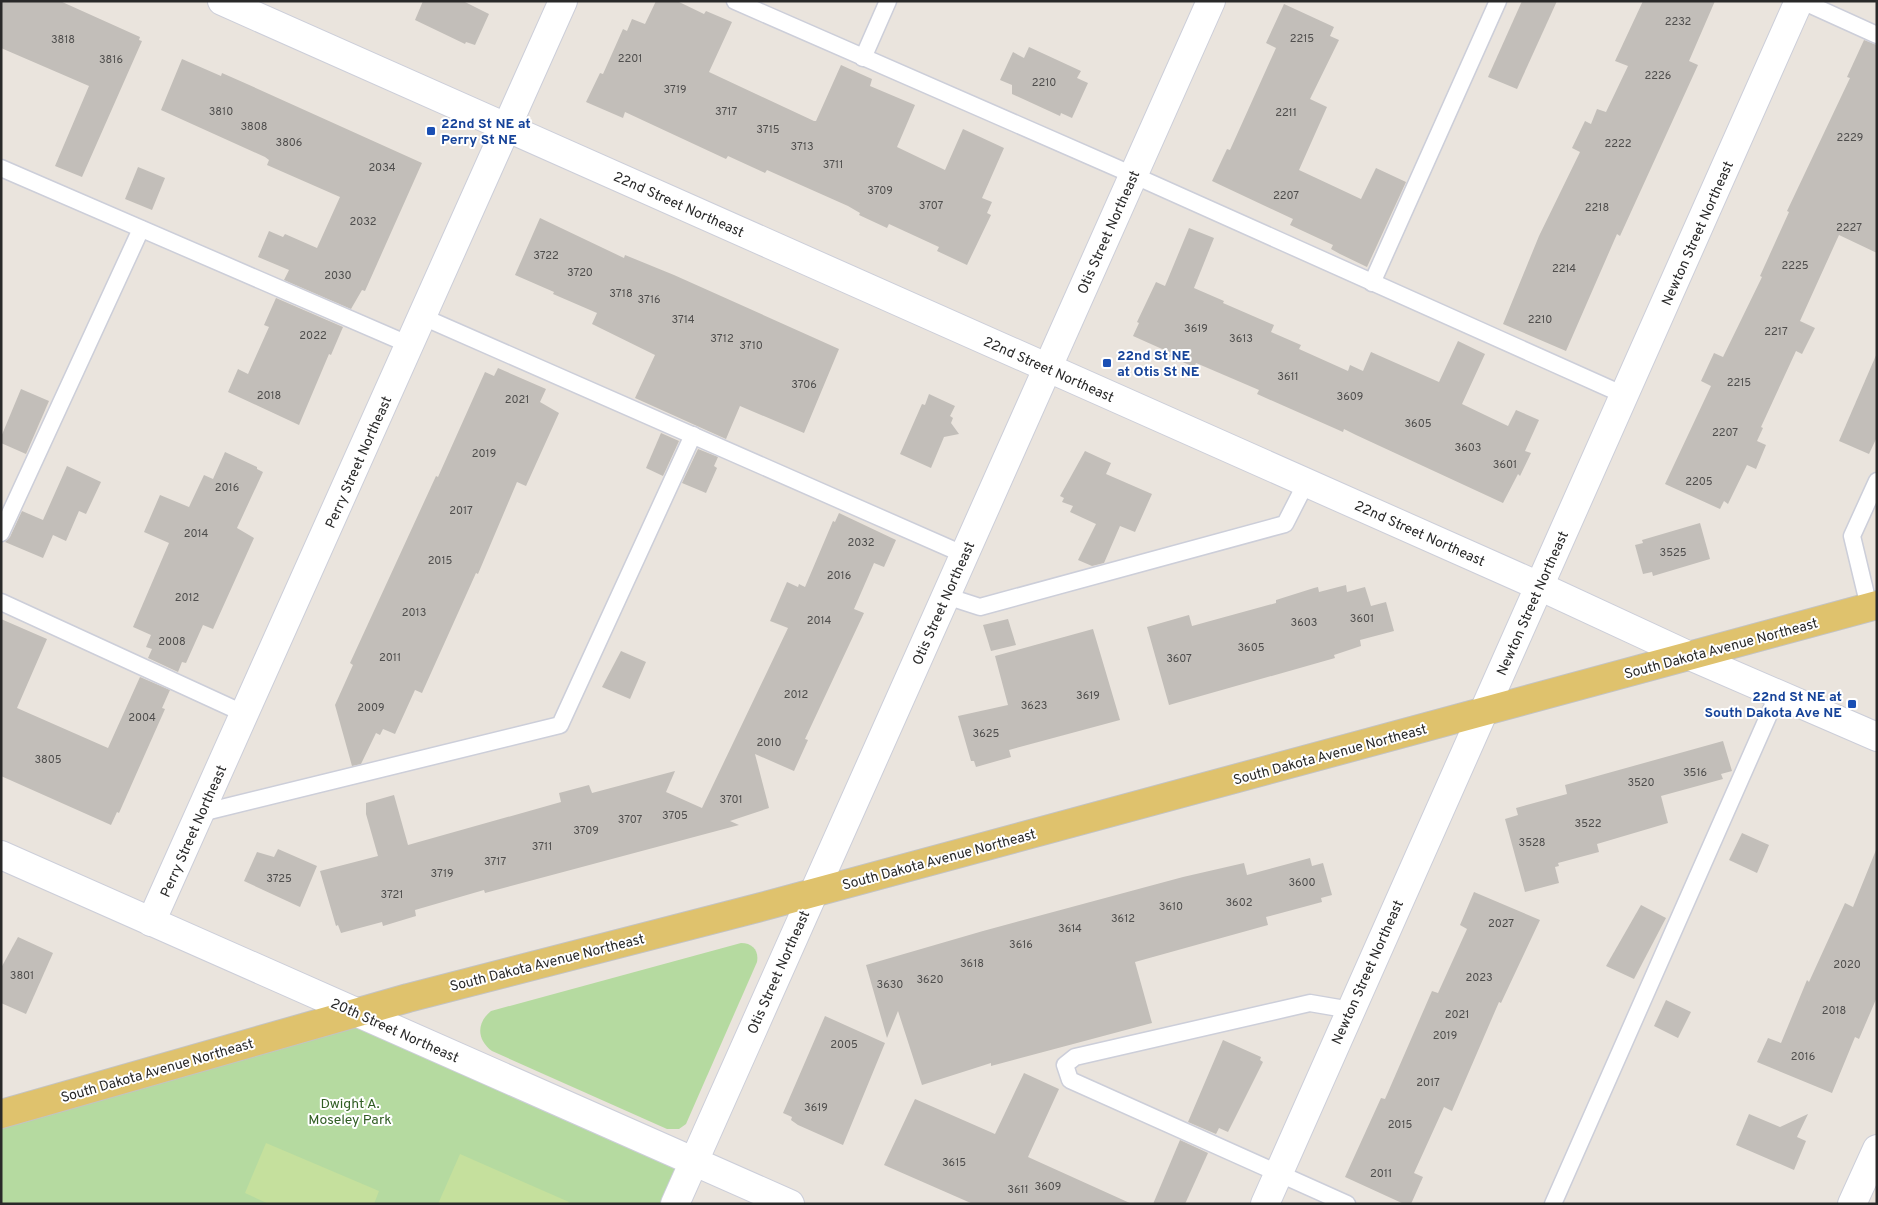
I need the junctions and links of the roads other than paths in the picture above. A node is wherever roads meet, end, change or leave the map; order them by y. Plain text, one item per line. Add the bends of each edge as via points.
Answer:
1 (222, 1) edge
2 (563, 1) edge
3 (735, 1) edge
4 (888, 1) edge
5 (1211, 1) edge
6 (1498, 1) edge
7 (1801, 1) edge
8 (1877, 35) edge
9 (863, 58) junction
10 (507, 128) junction
11 (1, 168) edge
12 (1133, 175) junction
13 (141, 229) junction
14 (1372, 283) junction
15 (423, 316) junction
16 (410, 345) junction
17 (1048, 368) junction
18 (1624, 395) junction
19 (692, 435) junction
20 (1877, 481) edge
21 (1306, 483) junction
22 (1, 534) edge
23 (964, 555) junction
24 (1539, 586) junction
25 (946, 596) junction
26 (1, 602) edge
27 (1873, 606) edge
28 (1690, 656) junction
29 (1778, 694) junction
30 (245, 714) junction
31 (1482, 714) junction
32 (1877, 737) edge
33 (201, 813) junction
34 (1, 855) edge
35 (813, 893) junction
36 (151, 922) junction
37 (1351, 1010) junction
38 (360, 1013) junction
39 (1, 1114) edge
40 (1877, 1149) edge
41 (694, 1161) junction
42 (1278, 1173) junction
43 (675, 1204) edge
44 (790, 1204) edge
45 (1265, 1204) edge
46 (1347, 1204) edge
47 (1552, 1204) edge
48 (1852, 1204) edge

1 - 10 street, 22nd Street Northeast
2 - 10 street, Perry Street Northeast
3 - 9 lane
4 - 9 lane
5 - 12 street, Otis Street Northeast
6 - 14 lane
7 - 8 lane
7 - 18 street, Newton Street Northeast
9 - 12 lane
10 - 15 street, Perry Street Northeast
10 - 17 street, 22nd Street Northeast
11 - 13 lane
12 - 14 lane
12 - 17 street, Otis Street Northeast
13 - 16 lane
13 - 22 lane
14 - 18 lane
15 - 16 street, Perry Street Northeast
15 - 19 lane
16 - 30 street, Perry Street Northeast
17 - 21 street, 22nd Street Northeast
17 - 23 street, Otis Street Northeast
18 - 24 street, Newton Street Northeast
19 - 23 lane
19 - 33 lane via 560,725
20 - 27 lane via 1852,536
21 - 24 street, 22nd Street Northeast
21 - 25 lane via 1285,524 980,607
23 - 25 street, Otis Street Northeast
24 - 28 street, 22nd Street Northeast
24 - 31 street, Newton Street Northeast
25 - 35 street, Otis Street Northeast
26 - 30 lane
27 - 28 main road, South Dakota Avenue Northeast
28 - 29 street, 22nd Street Northeast
28 - 31 main road, South Dakota Avenue Northeast
29 - 32 street, 22nd Street Northeast
29 - 47 lane
30 - 33 street, Perry Street Northeast
31 - 35 main road, South Dakota Avenue Northeast
31 - 37 street, Newton Street Northeast
33 - 36 street, Perry Street Northeast
34 - 36 street, 20th Street Northeast
35 - 38 main road, South Dakota Avenue Northeast
35 - 41 street, Otis Street Northeast
36 - 38 street, 20th Street Northeast
37 - 42 street, Newton Street Northeast
37 - 42 lane via 1310,1003 1075,1057 1065,1065 1070,1080
38 - 39 main road, South Dakota Avenue Northeast
38 - 41 street, 20th Street Northeast
40 - 48 street
41 - 43 street, Otis Street Northeast
41 - 44 street, 20th Street Northeast
42 - 45 street, Newton Street Northeast
42 - 46 lane

